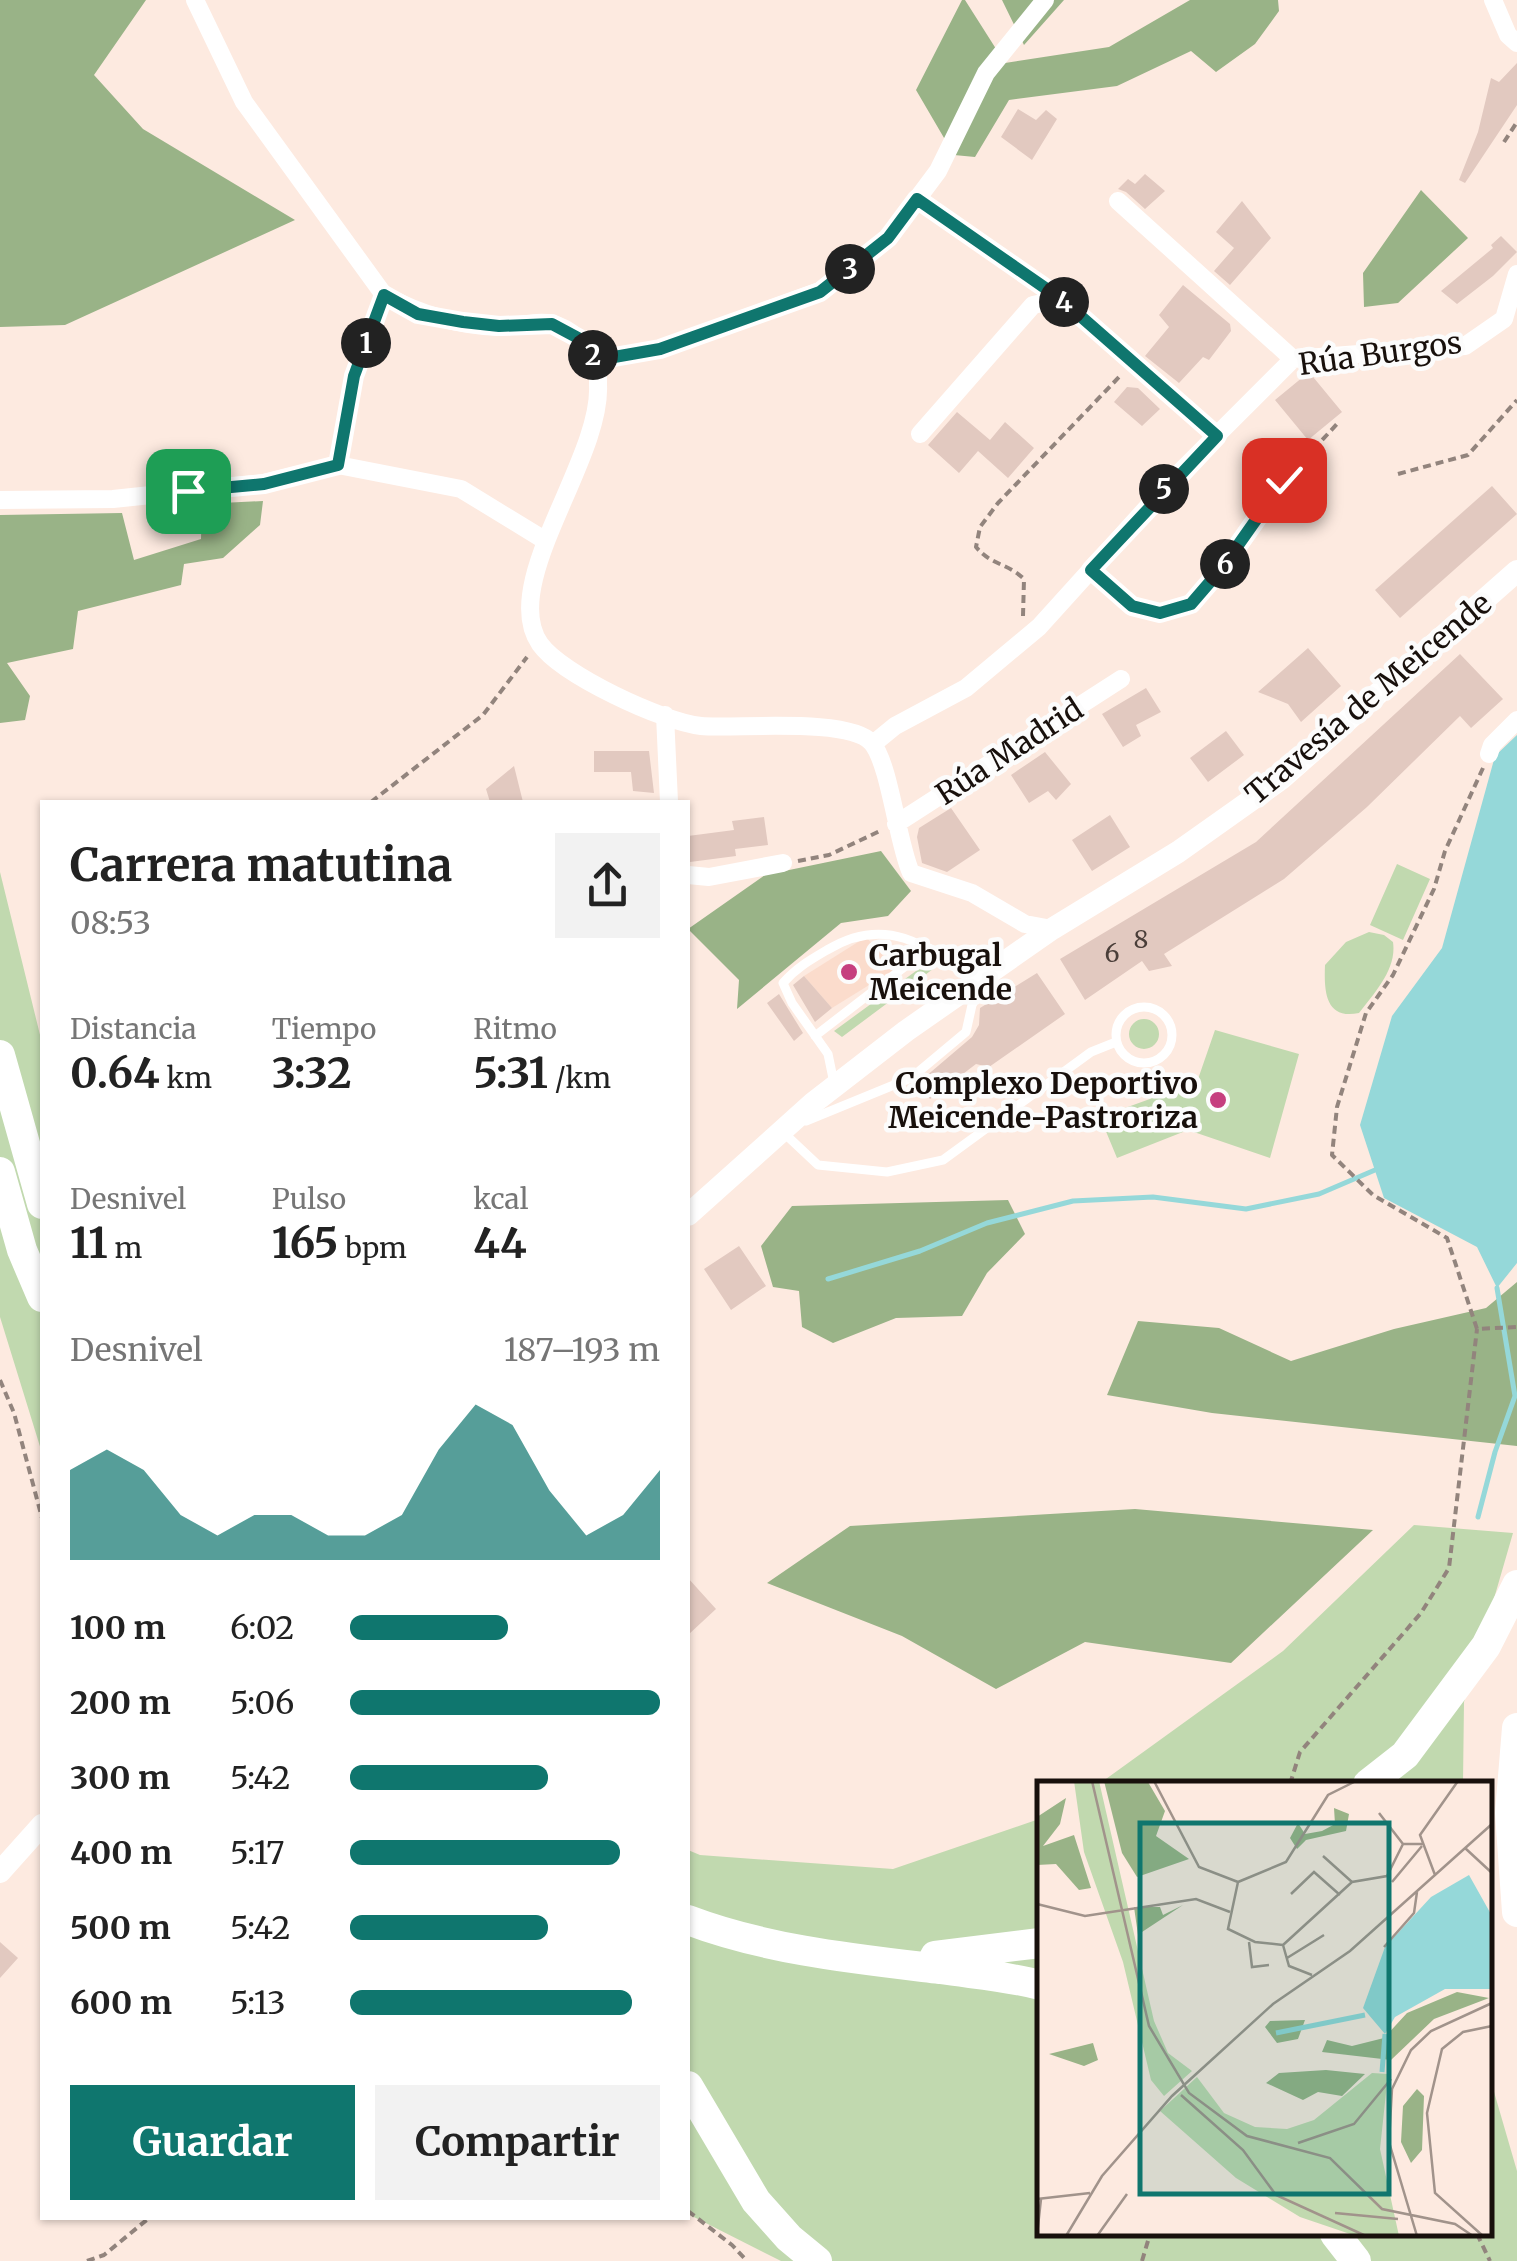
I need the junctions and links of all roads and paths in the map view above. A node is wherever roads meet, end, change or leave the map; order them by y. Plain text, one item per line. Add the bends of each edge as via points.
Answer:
1 (195, 0) edge
2 (1045, 0) edge
3 (1493, 0) edge
4 (1517, 43) edge
5 (1517, 122) edge
6 (1504, 142) dead end
7 (917, 199) junction
8 (1118, 201) dead end
9 (1517, 274) edge
10 (384, 295) junction
11 (1061, 299) junction
12 (1510, 323) edge
13 (1293, 359) junction
14 (597, 360) junction
15 (1133, 362) junction
16 (1517, 400) edge
17 (1337, 424) dead end
18 (920, 434) dead end
19 (1217, 436) junction
20 (338, 465) junction
21 (1398, 474) dead end
22 (0, 500) edge
23 (546, 541) junction
24 (1091, 570) junction
25 (1517, 571) edge
26 (1022, 641) junction
27 (538, 642) junction
28 (1122, 679) dead end
29 (664, 715) junction
30 (1517, 720) edge
31 (873, 744) junction
32 (1489, 754) joint
33 (374, 800) edge
34 (669, 800) edge
35 (896, 824) junction
36 (784, 864) joint
37 (690, 875) edge
38 (1001, 908) junction
39 (1052, 929) junction
40 (929, 948) junction
41 (1018, 954) junction
42 (982, 979) junction
43 (815, 1036) junction
44 (1116, 1042) junction
45 (0, 1055) edge
46 (835, 1086) junction
47 (782, 1131) junction
48 (0, 1172) edge
49 (40, 1197) edge
50 (690, 1213) edge
51 (40, 1291) edge
52 (1514, 1327) edge
53 (1477, 1330) junction
54 (0, 1380) edge
55 (40, 1510) edge
56 (1517, 1584) edge
57 (1517, 1728) edge
58 (1291, 1781) edge
59 (1372, 1781) edge
60 (40, 1827) edge
61 (0, 1872) edge
62 (1517, 1912) edge
63 (690, 1921) edge
64 (1037, 1943) edge
65 (882, 1962) junction
66 (1037, 1984) edge
67 (690, 2089) edge
68 (690, 2213) edge
69 (148, 2220) edge
70 (1149, 2236) edge
71 (1337, 2236) edge
72 (1478, 2236) edge
73 (87, 2261) edge
74 (746, 2261) edge
75 (816, 2261) edge
76 (1142, 2261) edge
77 (1356, 2261) edge
78 (1490, 2261) edge

1 - 10 street via 244,102
2 - 7 street via 986,73
3 - 4 street
5 - 6 path
7 - 11 path
7 - 14 street via 888,238 820,292 660,349
8 - 13 street
9 - 12 street, Rúa Burgos
10 - 14 street via 418,314 463,322 552,324 580,339
10 - 20 path via 354,376
11 - 15 street
11 - 18 street via 1033,305
12 - 13 street, Rúa Burgos via 1465,346
13 - 19 street, Rúa Burgos
14 - 23 street via 599,401 589,443
15 - 19 street
15 - 26 path via 980,527 976,547 1024,579
16 - 21 path via 1468,455
17 - 24 path via 1284,480 1191,604 1160,613 1132,606
19 - 24 street, Rúa Burgos
20 - 22 street via 264,484 113,499
20 - 23 street via 461,489
23 - 27 street via 529,609
24 - 26 street, Rúa Burgos
25 - 39 main road, Travesía de Meicende via 1281,779
26 - 31 street, Rúa Burgos via 966,688
27 - 29 street via 562,667
27 - 33 path via 484,715
28 - 35 street, Rúa Madrid
29 - 31 street via 698,726 845,730
29 - 34 street
30 - 32 street
31 - 35 street
32 - 53 path via 1394,975 1366,1014 1336,1107 1332,1155 1365,1188 1446,1238
35 - 36 path via 830,855
35 - 38 street via 911,873
36 - 37 street
38 - 39 street via 1025,924
38 - 41 street
39 - 41 main road, Travesía de Meicende
40 - 42 lane
40 - 43 lane
40 - 43 lane via 882,931 850,936 798,966 783,983
41 - 42 main road, Travesía de Meicende
42 - 46 main road, Travesía de Meicende
42 - 47 lane via 966,1032 911,1078
43 - 46 lane via 828,1054
44 - 44 lane via 1136,1062 1155,1061 1169,1047 1172,1028 1162,1013 1136,1007 1117,1024
44 - 47 lane via 1091,1052 943,1160 887,1172 818,1165
45 - 49 highway
46 - 47 main road, Travesía de Meicende
47 - 50 main road, Travesía de Meicende
48 - 51 highway
52 - 53 path
53 - 58 path via 1449,1568 1421,1613 1300,1752
54 - 55 path
56 - 59 highway via 1486,1646 1405,1755
57 - 62 highway via 1510,1813
60 - 61 main road
63 - 65 highway via 764,1942
64 - 65 highway
65 - 66 highway
67 - 75 highway via 756,2200
68 - 74 path
69 - 73 path
70 - 76 path
71 - 77 highway
72 - 78 path

